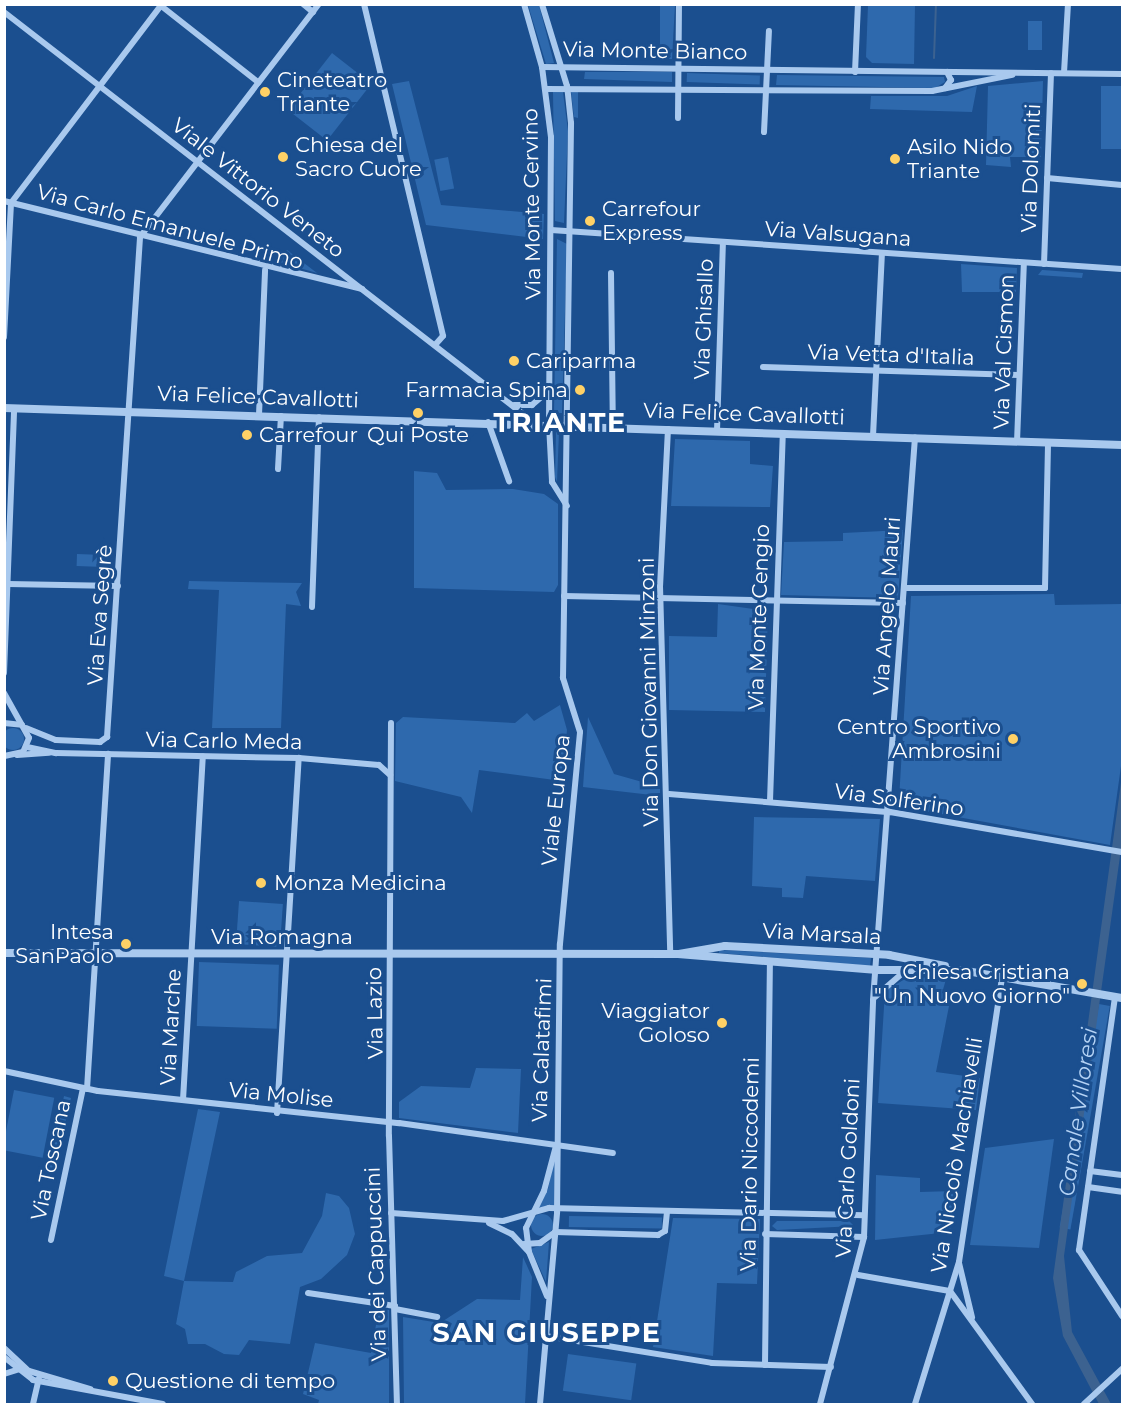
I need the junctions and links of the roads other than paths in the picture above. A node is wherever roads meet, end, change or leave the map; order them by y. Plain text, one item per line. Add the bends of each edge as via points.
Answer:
1 (303, 4) edge
2 (319, 4) edge
3 (364, 4) edge
4 (524, 4) edge
5 (542, 4) edge
6 (679, 4) edge
7 (858, 4) edge
8 (1068, 4) edge
9 (161, 5) edge
10 (4, 12) edge
11 (313, 12) junction
12 (769, 31) dead end
13 (561, 66) junction
14 (542, 67) junction
15 (680, 68) junction
16 (768, 69) junction
17 (855, 72) junction
18 (947, 72) junction
19 (1025, 73) junction
20 (1051, 73) junction
21 (1064, 73) junction
22 (1122, 74) edge
23 (258, 82) junction
24 (567, 86) junction
25 (100, 87) junction
26 (679, 88) junction
27 (546, 89) junction
28 (768, 89) junction
29 (942, 90) junction
30 (678, 118) dead end
31 (764, 132) dead end
32 (197, 162) junction
33 (1047, 178) junction
34 (1122, 185) edge
35 (8, 202) edge
36 (551, 230) junction
37 (571, 230) junction
38 (140, 237) junction
39 (723, 243) junction
40 (882, 253) junction
41 (1024, 263) junction
42 (1044, 264) junction
43 (1122, 269) edge
44 (265, 270) junction
45 (611, 273) dead end
46 (362, 290) junction
47 (4, 337) edge
48 (435, 345) junction
49 (763, 367) dead end
50 (876, 372) junction
51 (1018, 375) junction
52 (549, 390) junction
53 (511, 404) junction
54 (9, 408) edge
55 (131, 411) junction
56 (259, 415) junction
57 (281, 416) junction
58 (320, 417) junction
59 (488, 423) junction
60 (536, 424) junction
61 (549, 424) junction
62 (566, 425) junction
63 (613, 427) junction
64 (668, 429) junction
65 (717, 431) junction
66 (783, 434) junction
67 (873, 436) junction
68 (915, 438) junction
69 (1017, 442) junction
70 (1048, 443) junction
71 (1122, 445) edge
72 (278, 469) dead end
73 (509, 481) dead end
74 (568, 507) junction
75 (8, 584) junction
76 (118, 586) junction
77 (904, 588) junction
78 (564, 596) junction
79 (660, 597) junction
80 (774, 599) junction
81 (903, 603) junction
82 (312, 607) dead end
83 (4, 672) edge
84 (4, 693) edge
85 (4, 723) edge
86 (391, 723) dead end
87 (24, 727) junction
88 (27, 747) junction
89 (52, 752) junction
90 (108, 754) junction
91 (9, 755) edge
92 (203, 757) junction
93 (299, 758) junction
94 (390, 776) junction
95 (669, 794) junction
96 (770, 801) junction
97 (890, 812) junction
98 (1121, 852) edge
99 (4, 953) edge
100 (98, 953) junction
101 (674, 954) junction
102 (878, 954) junction
103 (191, 955) junction
104 (285, 955) junction
105 (390, 955) junction
106 (560, 955) junction
107 (770, 963) junction
108 (877, 970) junction
109 (907, 970) junction
110 (964, 970) junction
111 (1002, 978) junction
112 (1119, 998) edge
113 (873, 1000) junction
114 (4, 1071) edge
115 (85, 1088) junction
116 (183, 1100) junction
117 (277, 1113) junction
118 (391, 1122) junction
119 (556, 1146) junction
120 (613, 1153) dead end
121 (1090, 1171) junction
122 (1122, 1175) edge
123 (1088, 1184) junction
124 (1122, 1192) edge
125 (667, 1211) junction
126 (557, 1212) junction
127 (391, 1213) junction
128 (766, 1214) junction
129 (529, 1215) junction
130 (864, 1215) junction
131 (476, 1220) junction
132 (555, 1232) junction
133 (765, 1234) junction
134 (864, 1237) junction
135 (51, 1240) dead end
136 (525, 1246) junction
137 (959, 1263) junction
138 (858, 1275) junction
139 (950, 1291) junction
140 (308, 1293) dead end
141 (548, 1304) junction
142 (395, 1308) junction
143 (1122, 1316) edge
144 (437, 1317) dead end
145 (973, 1319) junction
146 (546, 1336) junction
147 (4, 1348) edge
148 (4, 1357) edge
149 (765, 1365) junction
150 (831, 1367) junction
151 (19, 1369) junction
152 (1122, 1369) edge
153 (4, 1374) edge
154 (39, 1378) junction
155 (33, 1404) edge
156 (163, 1404) edge
157 (397, 1404) edge
158 (540, 1404) edge
159 (820, 1404) edge
160 (915, 1404) edge
161 (1032, 1404) edge
162 (1084, 1404) edge

1 - 11 street
2 - 11 street
3 - 48 street via 443,336
4 - 14 street, Via Monte Cervino
5 - 13 street, Via Monte Cervino
6 - 15 street
7 - 17 street
8 - 21 street
9 - 23 street
9 - 25 street
10 - 25 street, Viale Vittorio Veneto
11 - 23 street
12 - 16 street, Via Monte Bianco
13 - 14 street, Via Monte Bianco
13 - 15 street, Via Monte Bianco
13 - 24 street, Via Monte Cervino
14 - 27 street, Via Monte Cervino
15 - 16 street, Via Monte Bianco
15 - 26 street
16 - 17 street, Via Monte Bianco
16 - 28 street, Via Monte Bianco
17 - 18 street, Via Monte Bianco
18 - 19 street, Via Monte Bianco
18 - 29 street via 951,82
19 - 20 street, Via Monte Bianco
19 - 29 street, Via Monte Bianco
20 - 21 street, Via Monte Bianco
20 - 33 street, Via Dolomiti
21 - 22 street, Via Monte Bianco
23 - 32 street
24 - 26 street, Via Monte Bianco
24 - 27 street, Via Monte Bianco
24 - 37 street, Via Monte Cervino
25 - 32 street, Viale Vittorio Veneto
25 - 35 street
26 - 28 street, Via Monte Bianco
26 - 30 street, Via Monte Bianco
27 - 36 street, Via Monte Cervino
28 - 29 street, Via Monte Bianco
28 - 31 street, Via Monte Bianco
32 - 38 street
32 - 46 street, Viale Vittorio Veneto
33 - 34 street
33 - 42 street, Via Dolomiti
35 - 38 street, Via Carlo Emanuele Primo
35 - 47 street
36 - 37 street, Via Valsugana
36 - 52 street, Via Monte Cervino
37 - 39 street, Via Valsugana
37 - 62 street, Via Monte Cervino
38 - 44 street, Via Carlo Emanuele Primo
38 - 55 street, Via Eva Segrè
39 - 40 street, Via Valsugana
39 - 65 street, Via Ghisallo
40 - 41 street, Via Valsugana
40 - 50 street
41 - 42 street, Via Valsugana
41 - 51 street, Via Val Cismon
42 - 43 street, Via Valsugana
44 - 46 street, Via Carlo Emanuele Primo
44 - 56 street
45 - 63 street
46 - 48 street, Viale Vittorio Veneto
48 - 53 street, Viale Vittorio Veneto
49 - 50 street, Via Vetta d'Italia
50 - 51 street, Via Vetta d'Italia
50 - 67 street
51 - 69 street, Via Val Cismon
52 - 53 street via 532,405
52 - 61 street, Via Monte Cervino
53 - 60 street, Viale Vittorio Veneto
54 - 55 street, Via Felice Cavallotti
54 - 75 street
55 - 56 street, Via Felice Cavallotti
55 - 76 street, Via Eva Segrè
56 - 57 street, Via Felice Cavallotti
57 - 58 street, Via Felice Cavallotti
57 - 72 street
58 - 59 street, Via Felice Cavallotti
58 - 82 street
59 - 60 street, Via Felice Cavallotti
59 - 73 street
60 - 61 street, Via Felice Cavallotti
61 - 62 street, Via Felice Cavallotti
61 - 74 street via 552,482
62 - 63 street, Via Felice Cavallotti
62 - 74 street, Viale Europa
63 - 64 street, Via Felice Cavallotti
64 - 65 street, Via Felice Cavallotti
64 - 79 street, Via Don Giovanni Minzoni
65 - 66 street, Via Felice Cavallotti
66 - 67 street, Via Felice Cavallotti
66 - 80 street, Via Monte Cengio
67 - 68 street, Via Felice Cavallotti
68 - 69 street, Via Felice Cavallotti
68 - 77 street, Via Angelo Mauri
69 - 70 street, Via Felice Cavallotti
70 - 71 street, Via Felice Cavallotti
70 - 77 street via 1045,588
74 - 78 street, Viale Europa
75 - 76 street
75 - 83 street
76 - 87 street, Via Eva Segrè via 107,736 100,741 56,740
77 - 81 street, Via Angelo Mauri
78 - 79 street
78 - 106 street, Viale Europa via 563,678 580,732
79 - 80 street
79 - 95 street, Via Don Giovanni Minzoni
80 - 81 street
80 - 96 street, Via Monte Cengio
81 - 97 street, Via Angelo Mauri
84 - 87 street
85 - 87 street
86 - 94 street, Via Lazio
87 - 88 street
88 - 89 street, Via Carlo Meda
88 - 91 street, Via Carlo Meda
89 - 90 street, Via Carlo Meda
89 - 91 street, Via Carlo Meda
90 - 92 street, Via Carlo Meda
90 - 100 street, Via Toscana
92 - 93 street, Via Carlo Meda
92 - 103 street, Via Marche
93 - 94 street, Via Carlo Meda via 379,765
93 - 104 street
94 - 105 street, Via Lazio
95 - 96 street, Via Solferino
95 - 101 street, Via Don Giovanni Minzoni
96 - 97 street, Via Solferino
97 - 98 street, Via Solferino
97 - 102 street, Via Angelo Mauri
99 - 100 street, Via Romagna
100 - 103 street, Via Romagna
100 - 115 street, Via Toscana
101 - 102 street, Via Marsala via 725,946
101 - 106 street, Via Marsala
101 - 107 street, Via Marsala
102 - 108 street, Via Carlo Goldoni
102 - 110 street, Via Marsala
103 - 104 street, Via Romagna
103 - 116 street, Via Marche
104 - 105 street, Via Romagna
104 - 117 street
105 - 106 street, Via Romagna
105 - 118 street, Via Lazio
106 - 119 street, Via Calatafimi
107 - 108 street, Via Marsala
107 - 128 street, Via Dario Niccodemi
108 - 109 street, Via Marsala
108 - 113 street, Via Carlo Goldoni
109 - 110 street, Via Marsala
109 - 113 street via 881,987
110 - 111 street, Via Marsala
111 - 112 street, Via Marsala
111 - 137 street, Via Niccolò Machiavelli
112 - 121 street
113 - 130 street, Via Carlo Goldoni
114 - 115 street, Via Molise
115 - 116 street, Via Molise
115 - 135 street, Via Toscana
116 - 117 street, Via Molise
117 - 118 street, Via Molise
118 - 119 street, Via Molise
118 - 127 street, Via dei Cappuccini
119 - 120 street, Via Molise
119 - 126 street, Via Calatafimi
119 - 129 street, Via Calatafimi via 544,1191
121 - 122 street
121 - 123 street
123 - 124 street
123 - 143 street via 1079,1250
125 - 126 street
125 - 128 street
125 - 132 street via 665,1231 658,1235
126 - 129 street via 546,1208
126 - 132 street, Via Calatafimi
127 - 131 street
127 - 142 street, Via dei Cappuccini
128 - 130 street
128 - 133 street, Via Dario Niccodemi
129 - 131 street via 516,1221
129 - 136 street, Via Calatafimi
130 - 134 street, Via Carlo Goldoni
131 - 136 street via 502,1227
132 - 136 street via 540,1243
132 - 141 street, Via Calatafimi
133 - 134 street
133 - 149 street, Via Dario Niccodemi
134 - 138 street, Via Carlo Goldoni
136 - 141 street, Via Calatafimi
137 - 139 street, Via Niccolò Machiavelli
137 - 145 street
138 - 139 street
138 - 150 street, Via Carlo Goldoni
139 - 145 street
139 - 160 street, Via Niccolò Machiavelli
140 - 142 street
141 - 146 street, Via Calatafimi
142 - 144 street
142 - 157 street, Via dei Cappuccini
145 - 161 street
146 - 149 street via 712,1363
146 - 158 street, Via Calatafimi
147 - 151 street
148 - 151 street
149 - 150 street
150 - 159 street, Via Carlo Goldoni
151 - 153 street
151 - 154 street
152 - 162 street
154 - 155 street
154 - 156 street

